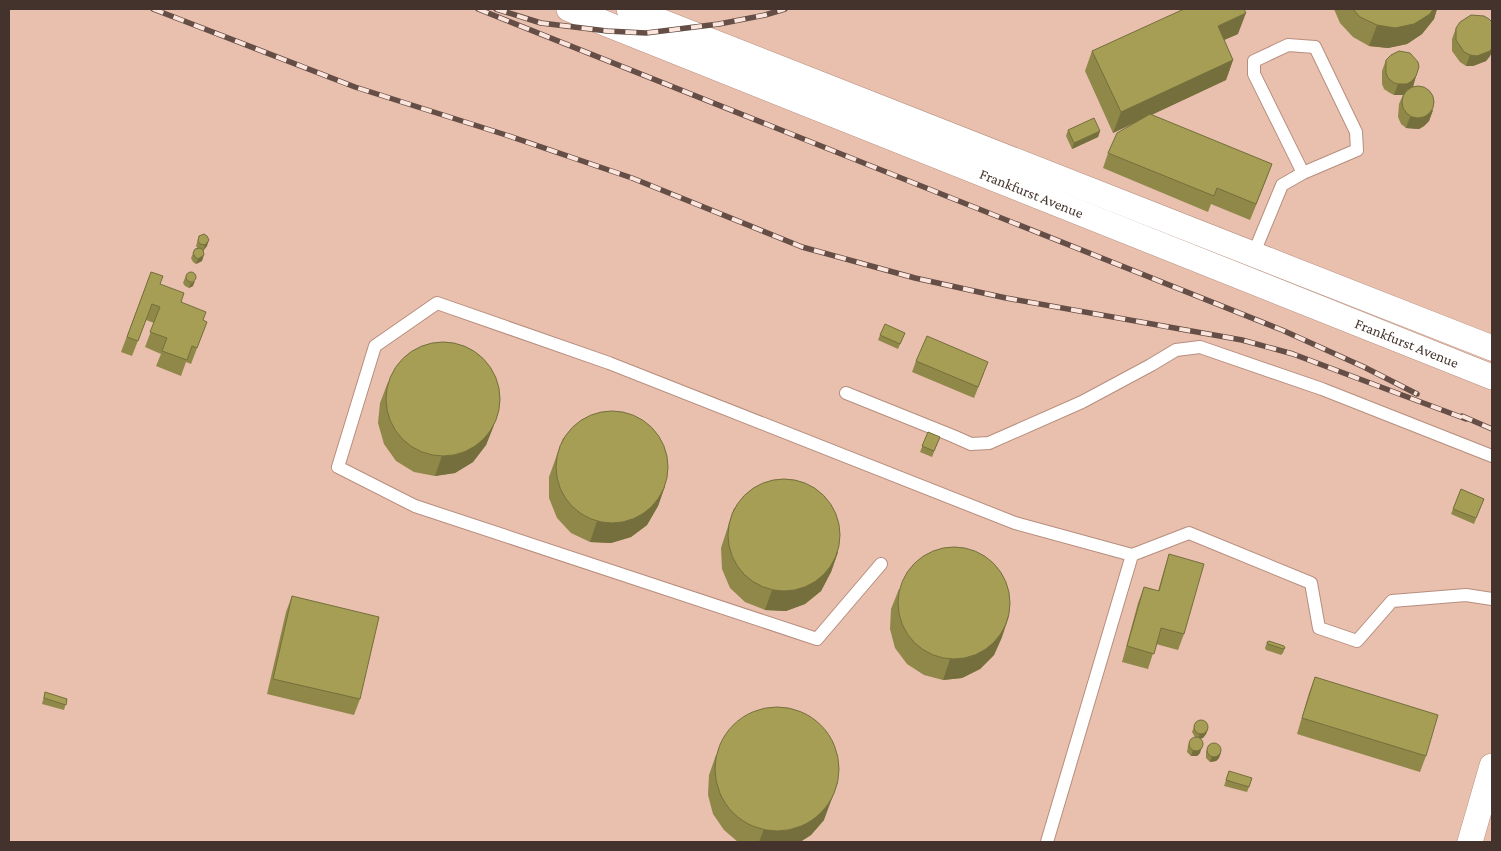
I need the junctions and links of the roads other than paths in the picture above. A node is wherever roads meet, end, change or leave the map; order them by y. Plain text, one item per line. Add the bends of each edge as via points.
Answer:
1 (569, 9) edge
2 (629, 9) edge
3 (651, 22) edge
4 (1303, 173) junction
5 (1253, 254) junction
6 (1492, 348) edge
7 (1492, 377) edge
8 (846, 393) dead end
9 (1492, 456) edge
10 (1132, 555) junction
11 (881, 564) dead end
12 (1492, 599) edge
13 (1492, 766) edge
14 (1047, 842) edge
15 (1470, 842) edge

1 - 3 street, Frankfurst Avenue
2 - 3 street, Frankfurst Avenue
3 - 5 street, Frankfurst Avenue
3 - 7 street, Frankfurst Avenue
4 - 4 lane via 1357,150 1356,132 1315,47 1288,45 1254,61 1254,74
4 - 5 lane via 1282,185
5 - 6 street, Frankfurst Avenue
8 - 9 lane via 971,444 989,443 1082,402 1176,350 1200,347 1322,388
10 - 11 lane via 1015,522 609,364 437,303 375,346 338,467 415,506 817,639
10 - 12 lane via 1189,533 1311,583 1319,628 1357,641 1392,601 1466,595
10 - 14 lane
13 - 15 street

